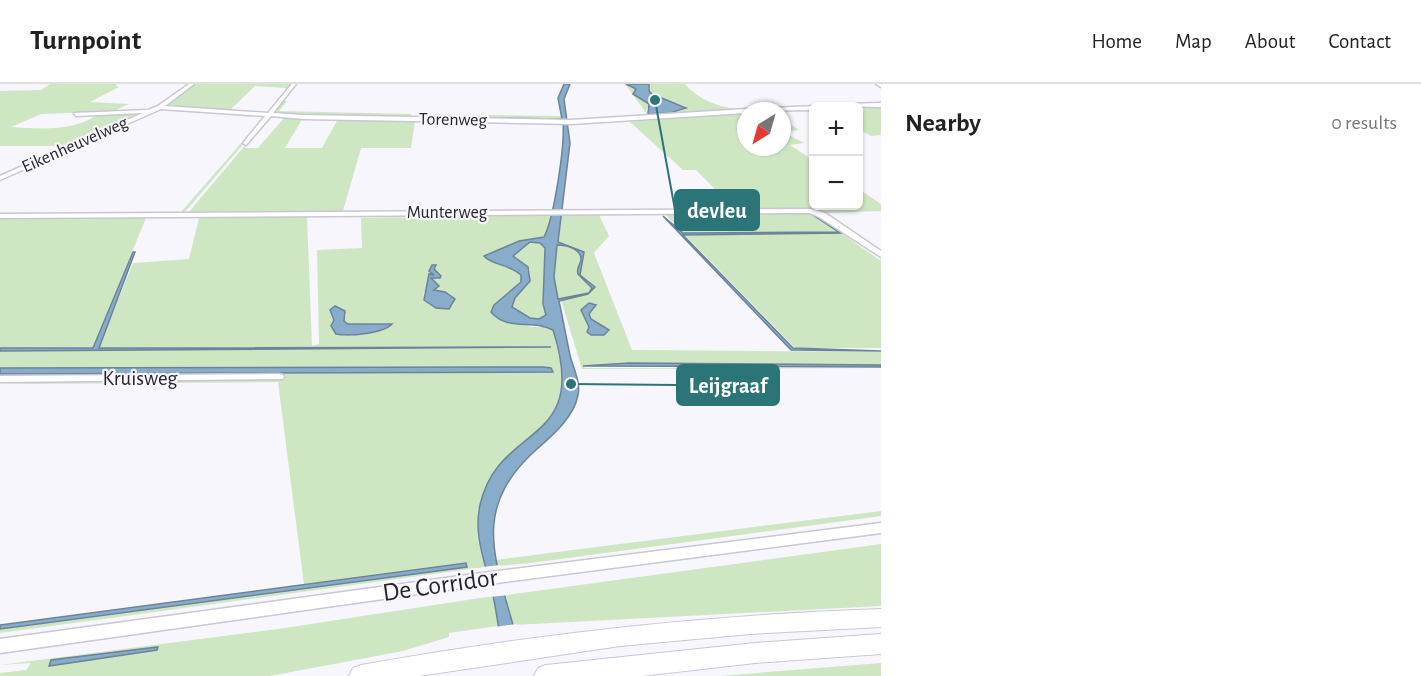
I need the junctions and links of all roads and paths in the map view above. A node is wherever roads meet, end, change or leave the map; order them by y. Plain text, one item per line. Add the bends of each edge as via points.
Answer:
1 (192, 84) edge
2 (294, 84) edge
3 (881, 105) edge
4 (863, 106) edge
5 (160, 107) junction
6 (809, 108) edge
7 (791, 109) edge
8 (149, 112) junction
9 (737, 112) edge
10 (76, 114) dead end
11 (270, 115) junction
12 (246, 142) dead end
13 (0, 178) edge
14 (0, 216) edge
15 (881, 255) edge
16 (279, 377) dead end
17 (0, 379) edge
18 (881, 528) edge
19 (881, 618) edge
20 (881, 645) edge
21 (0, 646) edge
22 (361, 676) edge
23 (546, 676) edge

1 - 5 street, Eikenheuvelweg
2 - 11 street
3 - 4 street
5 - 8 street, Eikenheuvelweg
5 - 11 street, Torenweg
6 - 7 street, Torenweg
8 - 10 street, Eikenheuvelweg
8 - 13 street, Eikenheuvelweg
9 - 11 street, Torenweg via 571,122
11 - 12 street
14 - 15 street, Munterweg via 811,211
16 - 17 street, Kruisweg
18 - 21 street, De Corridor
19 - 22 highway via 696,628 545,646
20 - 23 highway via 755,653

